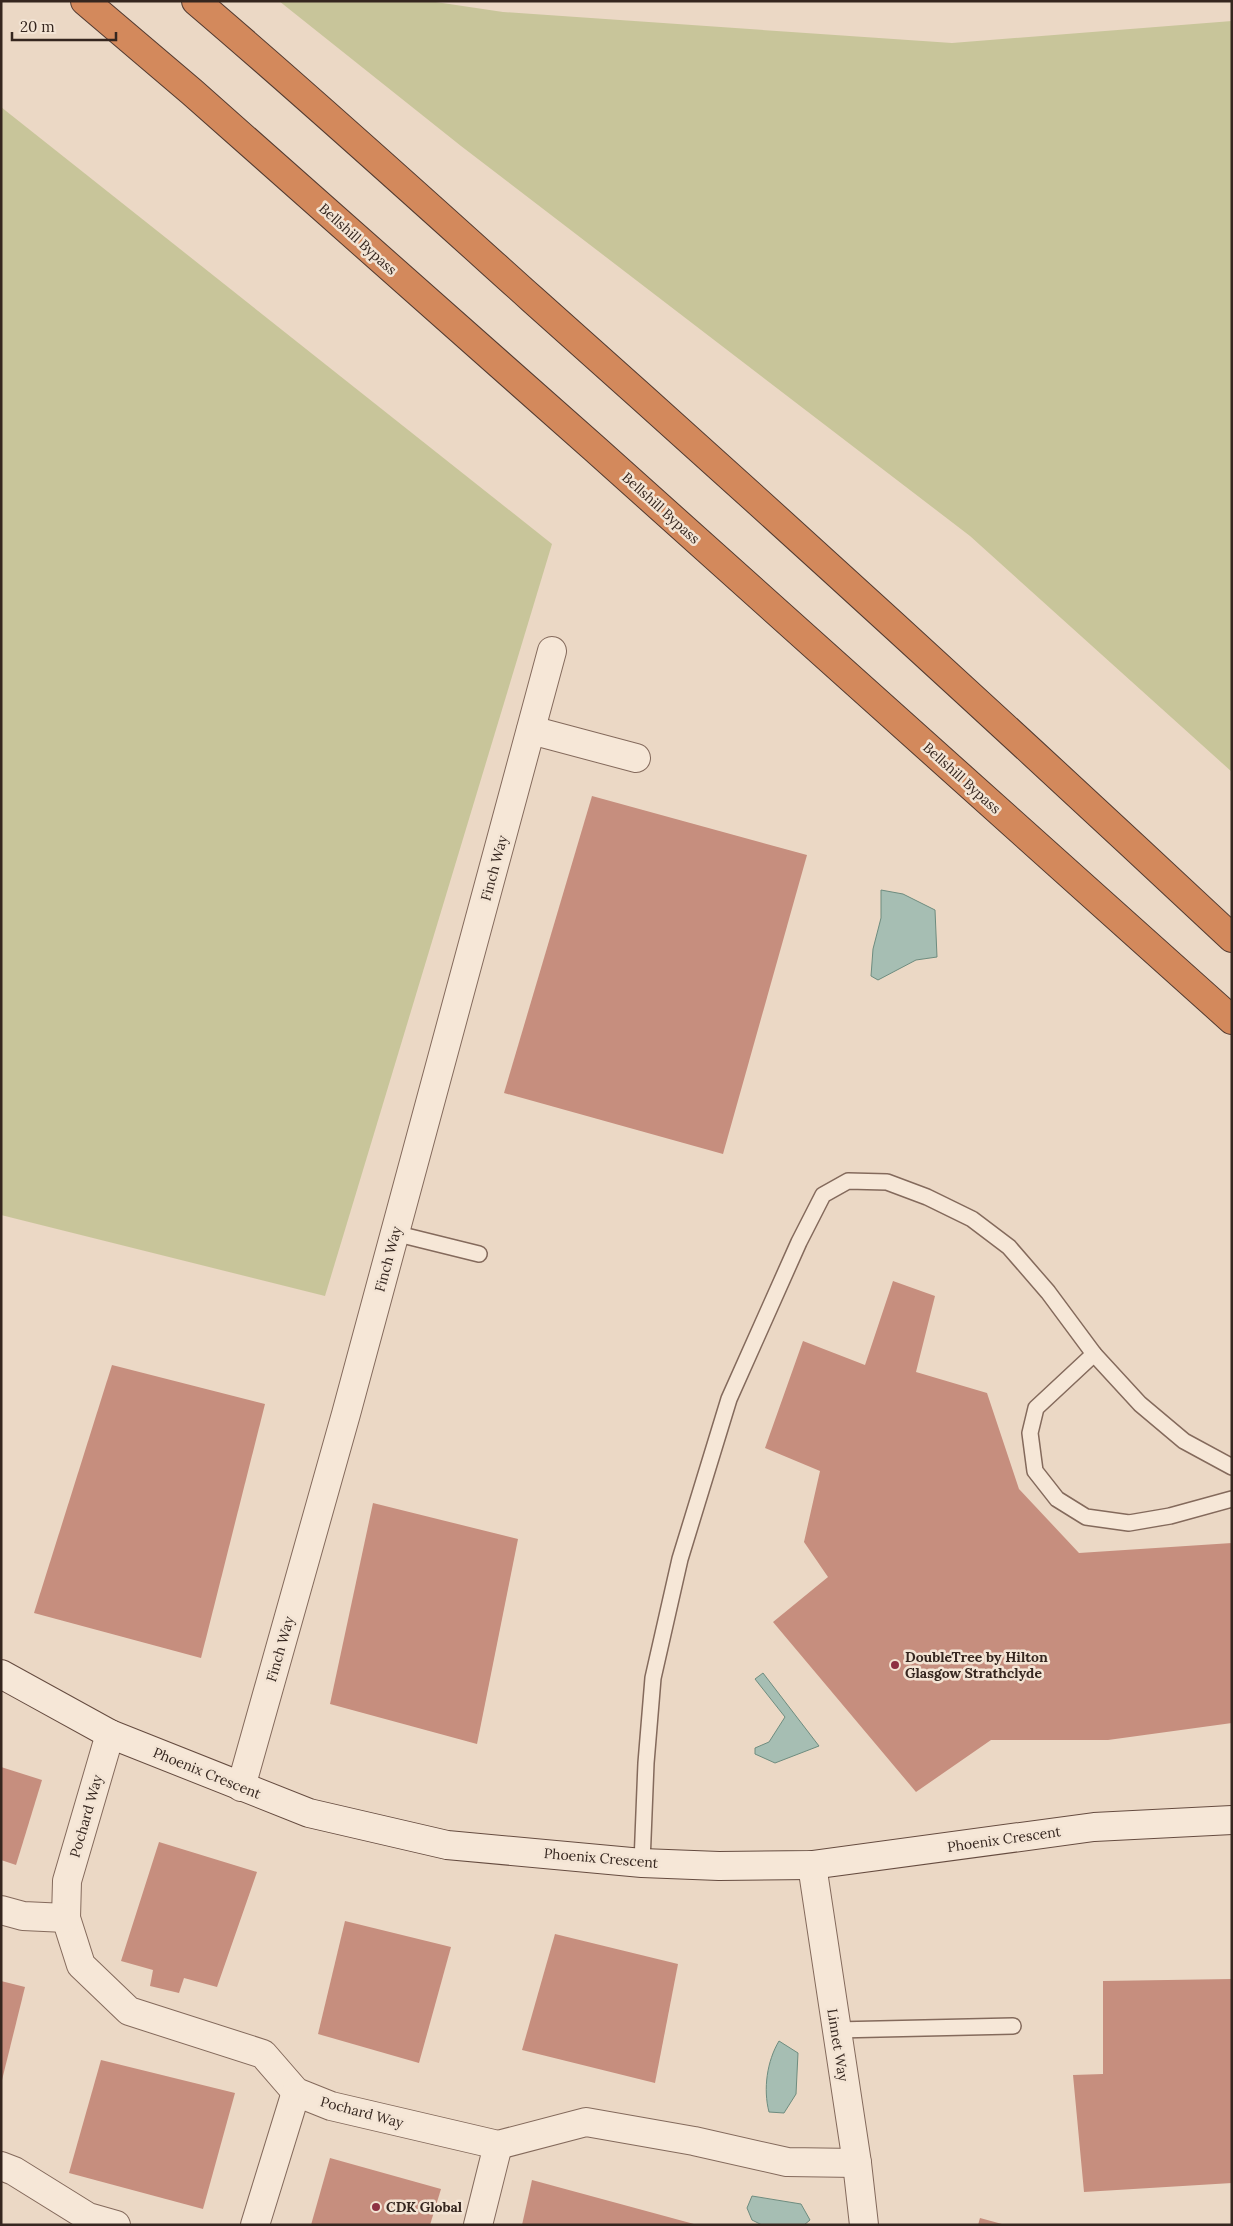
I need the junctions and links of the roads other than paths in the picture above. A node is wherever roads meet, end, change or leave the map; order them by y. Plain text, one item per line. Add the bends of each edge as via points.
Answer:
1 (85, 1) edge
2 (196, 1) edge
3 (552, 651) dead end
4 (531, 730) junction
5 (636, 758) dead end
6 (1232, 938) edge
7 (1232, 1020) edge
8 (394, 1234) junction
9 (479, 1254) dead end
10 (1094, 1354) junction
11 (1232, 1467) edge
12 (1232, 1499) edge
13 (1, 1674) edge
14 (110, 1734) junction
15 (241, 1787) junction
16 (1232, 1820) edge
17 (642, 1862) junction
18 (812, 1865) junction
19 (1, 1910) edge
20 (66, 1918) junction
21 (1012, 2026) dead end
22 (836, 2030) junction
23 (296, 2092) junction
24 (498, 2145) junction
25 (857, 2163) junction
26 (1, 2166) edge
27 (116, 2225) edge
28 (254, 2225) edge
29 (478, 2225) edge
30 (864, 2225) edge

1 - 7 highway, Bellshill Bypass via 572,428
2 - 6 highway via 660,412 984,706
3 - 4 street, Finch Way
4 - 5 street
4 - 8 street, Finch Way
8 - 9 lane
8 - 15 street, Finch Way
10 - 11 lane via 1140,1404 1176,1435
10 - 12 lane via 1036,1408 1030,1434 1035,1471 1057,1500 1086,1517 1129,1523
10 - 17 lane via 1048,1292 1009,1247 972,1219 927,1196 887,1182 848,1181 823,1195 798,1242 729,1399 680,1559 653,1678
13 - 14 street, Phoenix Crescent
14 - 15 street, Phoenix Crescent
14 - 20 street, Pochard Way via 67,1881
15 - 17 street, Phoenix Crescent via 309,1814 447,1845
16 - 18 street, Phoenix Crescent via 1094,1827
17 - 18 street, Phoenix Crescent via 719,1866
18 - 22 street, Linnet Way
19 - 20 street via 23,1916
20 - 23 street, Pochard Way via 81,1965 129,2011 263,2054
21 - 22 lane
22 - 25 street, Linnet Way
23 - 24 street, Pochard Way via 331,2106
23 - 28 street
24 - 25 street, Pochard Way via 586,2122 694,2140 787,2162
24 - 29 street
25 - 30 street, Linnet Way
26 - 27 street via 88,2217

